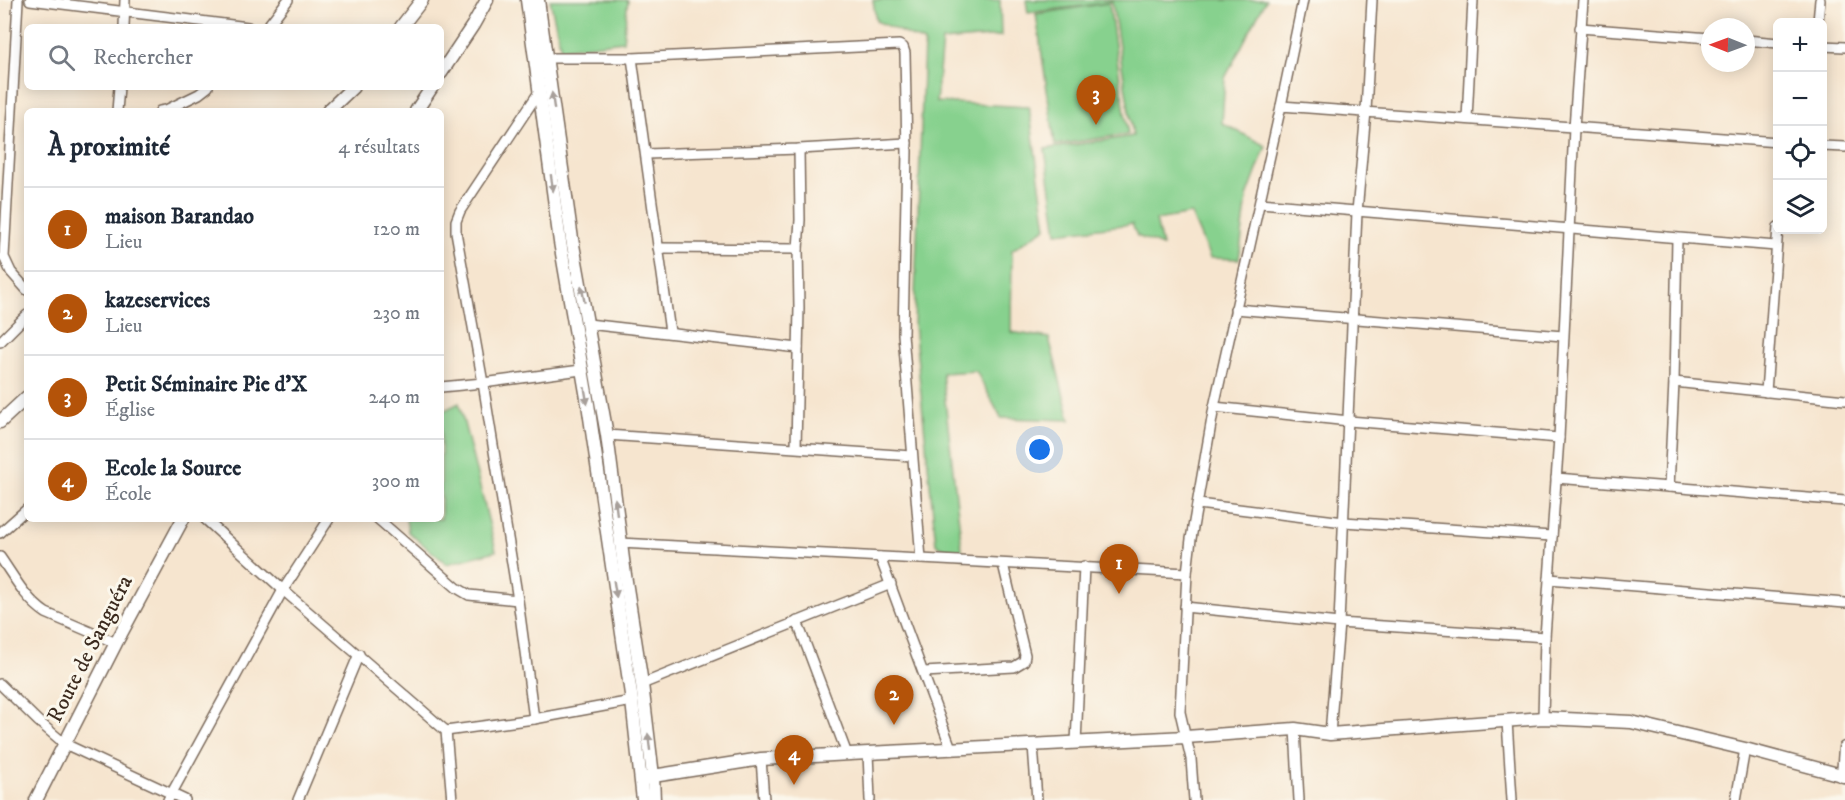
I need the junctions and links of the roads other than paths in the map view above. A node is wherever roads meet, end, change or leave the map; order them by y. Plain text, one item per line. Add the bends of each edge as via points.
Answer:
1 (18, 0) edge
2 (30, 0) edge
3 (125, 0) edge
4 (288, 0) edge
5 (422, 0) edge
6 (485, 0) edge
7 (527, 0) edge
8 (538, 0) edge
9 (1303, 0) edge
10 (1372, 0) edge
11 (1473, 0) edge
12 (1583, 0) edge
13 (1820, 0) edge
14 (125, 13) junction
15 (1818, 18) edge
16 (124, 24) edge
17 (222, 24) edge
18 (269, 24) edge
19 (403, 24) edge
20 (1581, 28) junction
21 (1701, 37) edge
22 (1755, 41) edge
23 (1773, 43) edge
24 (1827, 46) edge
25 (1845, 47) edge
26 (546, 58) junction
27 (632, 58) junction
28 (444, 68) edge
29 (119, 90) edge
30 (204, 90) edge
31 (350, 90) edge
32 (430, 90) edge
33 (539, 92) junction
34 (1281, 106) junction
35 (117, 108) edge
36 (170, 108) edge
37 (331, 108) edge
38 (418, 108) edge
39 (1366, 111) junction
40 (1467, 119) junction
41 (1575, 128) junction
42 (1773, 142) edge
43 (907, 143) junction
44 (1827, 146) edge
45 (1845, 147) edge
46 (799, 149) junction
47 (646, 154) junction
48 (1260, 204) junction
49 (1357, 212) junction
50 (1569, 230) junction
51 (1777, 234) edge
52 (1677, 239) junction
53 (1776, 246) junction
54 (658, 248) junction
55 (798, 249) junction
56 (2, 257) edge
57 (24, 287) edge
58 (1235, 309) junction
59 (24, 318) edge
60 (1354, 320) junction
61 (588, 324) junction
62 (670, 332) junction
63 (1563, 336) junction
64 (0, 342) edge
65 (798, 348) junction
66 (595, 368) junction
67 (581, 370) junction
68 (1674, 382) junction
69 (483, 383) junction
70 (444, 387) edge
71 (1766, 392) junction
72 (24, 400) edge
73 (1845, 400) edge
74 (1214, 407) junction
75 (1349, 421) junction
76 (0, 422) edge
77 (607, 435) junction
78 (1560, 438) junction
79 (796, 447) junction
80 (912, 456) junction
81 (1557, 478) junction
82 (1669, 487) junction
83 (1845, 501) edge
84 (1198, 504) junction
85 (24, 512) edge
86 (181, 522) edge
87 (208, 522) edge
88 (327, 522) edge
89 (381, 522) edge
90 (1344, 522) junction
91 (0, 533) edge
92 (1552, 536) junction
93 (614, 543) junction
94 (0, 557) edge
95 (880, 557) junction
96 (921, 559) junction
97 (1003, 564) junction
98 (1084, 566) junction
99 (1187, 573) junction
100 (1549, 579) junction
101 (891, 584) junction
102 (283, 590) junction
103 (519, 600) junction
104 (1845, 603) edge
105 (1185, 607) junction
106 (797, 621) junction
107 (1339, 623) junction
108 (1545, 637) junction
109 (116, 643) junction
110 (359, 654) junction
111 (924, 672) junction
112 (0, 684) edge
113 (642, 684) junction
114 (632, 701) junction
115 (1544, 718) junction
116 (534, 719) junction
117 (1507, 721) junction
118 (1295, 729) junction
119 (446, 731) junction
120 (1330, 734) junction
121 (1186, 737) junction
122 (1076, 743) junction
123 (65, 744) junction
124 (1033, 745) junction
125 (951, 748) junction
126 (1845, 748) edge
127 (1745, 749) junction
128 (868, 753) junction
129 (847, 754) junction
130 (761, 759) junction
131 (1844, 776) edge
132 (647, 778) junction
133 (170, 797) edge
134 (36, 800) edge
135 (185, 800) edge
136 (298, 800) edge
137 (452, 800) edge
138 (643, 800) edge
139 (654, 800) edge
140 (764, 800) edge
141 (870, 800) edge
142 (1037, 800) edge
143 (1194, 800) edge
144 (1299, 800) edge
145 (1512, 800) edge
146 (1737, 800) edge

1 - 56 street
2 - 14 street
3 - 14 street
4 - 18 street
5 - 19 street
6 - 28 street
7 - 33 street
8 - 26 street
9 - 34 street
10 - 39 street
11 - 40 street
12 - 20 street
13 - 15 street
14 - 16 street
14 - 17 street
20 - 21 street
20 - 41 street
22 - 23 street
24 - 25 street
26 - 27 street
61 -> 26 street
27 - 43 street via 899,45 905,53
27 - 47 street
29 - 35 street
30 - 36 street
31 - 37 street
32 - 38 street
33 -> 67 street
33 - 69 street via 456,221
34 - 39 street
34 - 48 street
39 - 40 street
39 - 49 street
40 - 41 street
41 - 42 street
41 - 50 street
43 - 46 street
43 - 80 street via 903,334
44 - 45 street
46 - 47 street
46 - 55 street
47 - 54 street
48 - 49 street
48 - 58 street
49 - 50 street
49 - 60 street
50 - 52 street
50 - 63 street
51 - 53 street
52 - 53 street
52 - 68 street
53 - 71 street
54 - 55 street
54 - 62 street
55 - 65 street
56 - 57 street
58 - 60 street
58 - 74 street
59 - 64 street
60 - 63 street
60 - 75 street
61 - 62 street
61 - 66 street
62 - 65 street
63 - 78 street
65 - 79 street
66 - 67 street
66 - 77 street
67 - 69 street
67 -> 93 street
68 - 71 street
68 - 82 street
69 - 70 street
69 - 103 street
71 - 73 street
72 - 76 street
74 - 75 street
74 - 84 street
75 - 78 street
75 - 90 street
77 - 79 street
93 -> 77 street
78 - 81 street
79 - 80 street
80 - 96 street
81 - 82 street
81 - 92 street
82 - 83 street
84 - 90 street
84 - 99 street
85 - 91 street
86 - 109 street, Route de Sanguéra
87 - 102 street
88 - 102 street
89 - 103 street via 469,595
90 - 92 street
90 - 107 street
92 - 100 street
93 - 95 street
93 - 113 street
93 -> 114 street
94 - 109 street via 38,608
95 - 96 street
95 - 101 street
96 - 97 street
97 - 98 street
97 - 111 street via 1024,661 1014,667
98 - 99 street
98 - 122 street
99 - 105 street
100 - 104 street
100 - 108 street
101 - 106 street
101 - 111 street
102 - 110 street
102 - 133 street
103 - 116 street
105 - 107 street
105 - 121 street via 1180,712
106 - 113 street
106 - 129 street
107 - 108 street
107 - 120 street
108 - 115 street
109 - 123 street, Route de Sanguéra
110 - 119 street
110 - 136 street
111 - 125 street
112 - 123 street
132 -> 113 street
114 - 116 street
114 - 132 street
115 - 117 street
115 - 127 street via 1631,722
116 - 119 street
117 - 120 street
117 - 145 street
118 - 120 street
118 - 121 street
118 - 144 street
119 - 137 street
121 - 122 street
121 - 143 street
122 - 124 street
123 - 133 street
123 - 134 street, Route de Sanguéra
124 - 125 street
124 - 142 street
125 - 128 street
126 - 131 street
127 - 131 street
127 - 146 street
128 - 129 street
128 - 141 street
129 - 130 street
130 - 132 street
130 - 140 street
132 - 138 street
132 - 139 street
133 - 135 street

